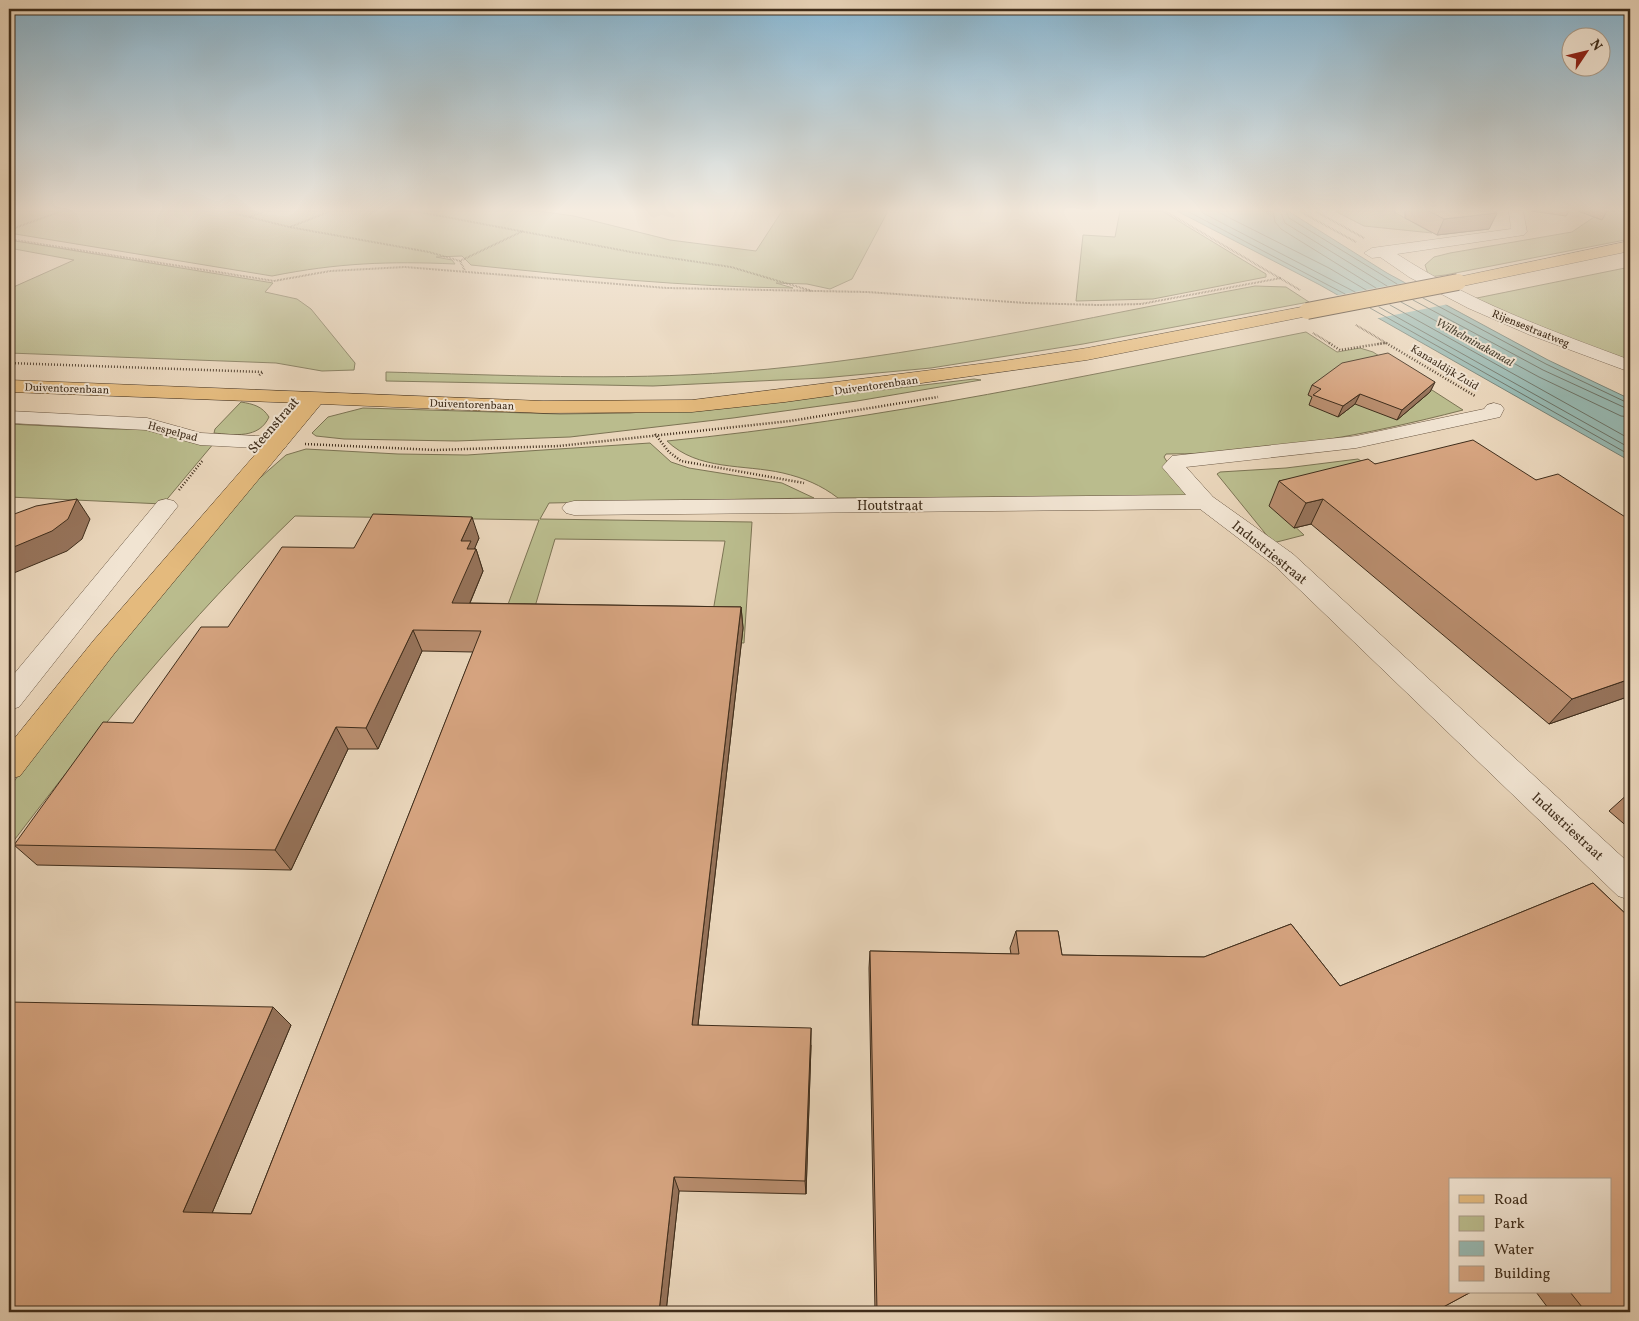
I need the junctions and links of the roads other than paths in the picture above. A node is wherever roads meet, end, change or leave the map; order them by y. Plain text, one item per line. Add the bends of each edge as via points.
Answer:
1 (1412, 273) edge
2 (1503, 273) edge
3 (1630, 366) edge
4 (9, 370) edge
5 (9, 386) edge
6 (315, 391) junction
7 (295, 396) junction
8 (1494, 409) road end
9 (9, 417) edge
10 (267, 443) junction
11 (1206, 502) junction
12 (166, 506) road end
13 (574, 508) dead end
14 (9, 699) edge
15 (9, 767) edge
16 (1630, 885) edge

1 - 3 street, Rijensestraatweg via 1474,305
2 - 6 main road, Duiventorenbaan, bridge via 1087,354 804,394 692,406 543,407
4 - 6 main road, Duiventorenbaan
5 - 7 main road, Duiventorenbaan
6 - 7 main road, Steenstraat
6 - 10 main road, Steenstraat
7 - 10 main road, Steenstraat
8 - 11 street, Industriestraat via 1493,413 1356,442 1180,461 1173,467
9 - 10 street, Hespelpad via 147,424 200,439
10 - 15 main road, Steenstraat
11 - 13 street, Houtstraat
11 - 16 street, Industriestraat via 1284,560
12 - 14 street

